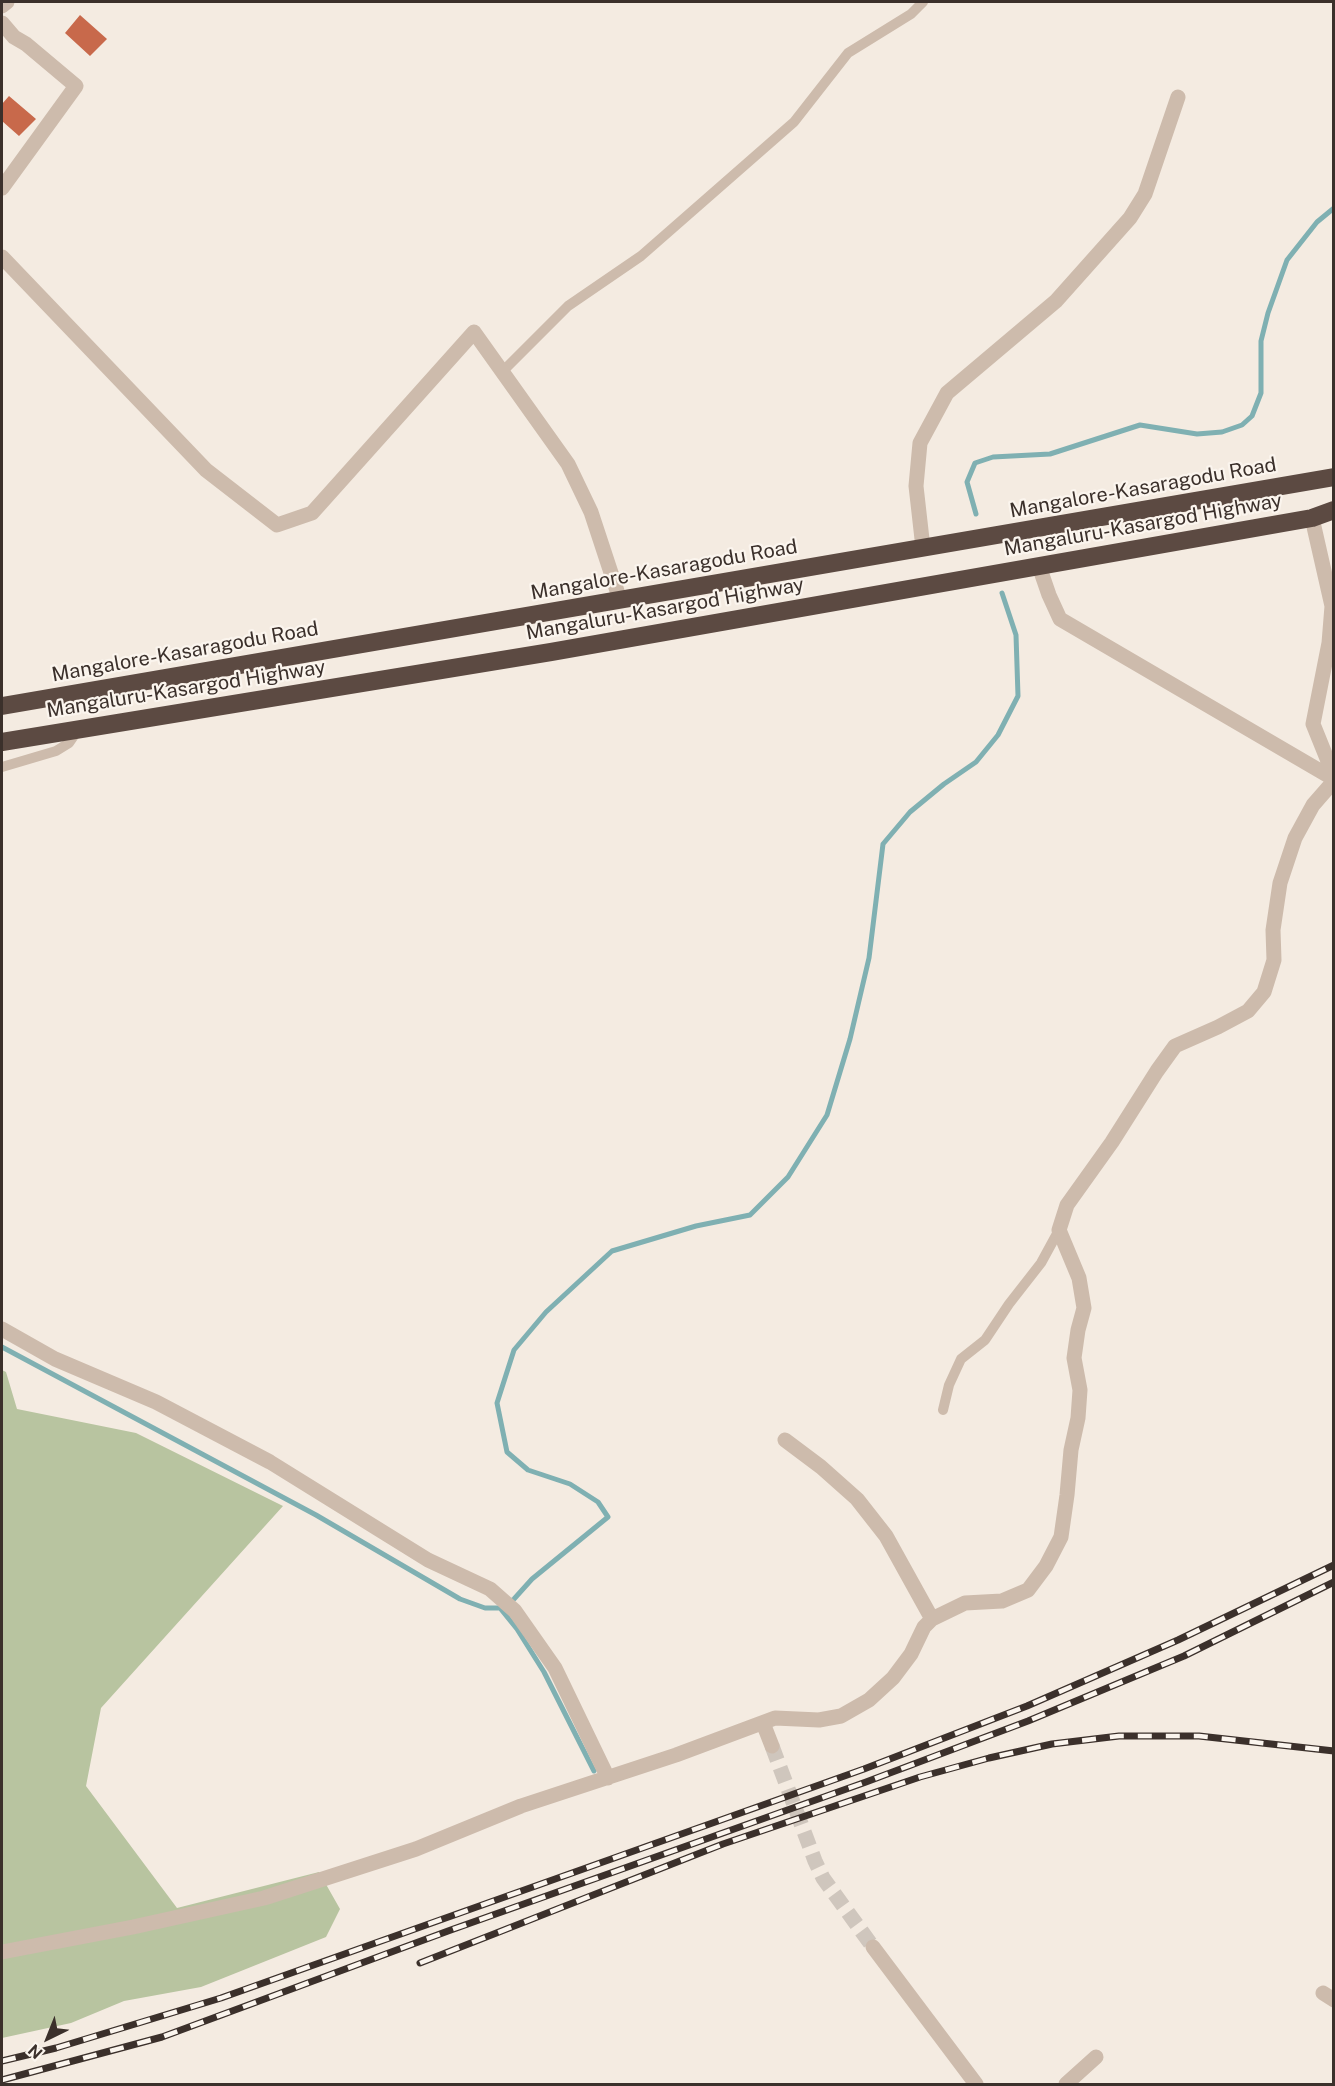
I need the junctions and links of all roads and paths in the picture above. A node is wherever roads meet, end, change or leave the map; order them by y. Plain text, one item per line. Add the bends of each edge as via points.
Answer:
1 (7, 2) edge
2 (923, 2) edge
3 (2, 6) edge
4 (2, 23) edge
5 (1178, 97) dead end
6 (2, 188) edge
7 (2, 257) edge
8 (502, 372) junction
9 (1334, 477) edge
10 (1334, 510) edge
11 (1312, 518) junction
12 (923, 548) junction
13 (1039, 566) junction
14 (620, 600) junction
15 (2, 706) edge
16 (78, 730) junction
17 (2, 742) edge
18 (2, 767) edge
19 (1334, 779) edge
20 (1059, 1230) junction
21 (2, 1329) edge
22 (943, 1410) dead end
23 (785, 1440) dead end
24 (932, 1619) junction
25 (763, 1723) junction
26 (772, 1746) tunnel mouth
27 (608, 1778) junction
28 (873, 1947) tunnel mouth
29 (2, 1952) edge
30 (1096, 2057) dead end
31 (976, 2085) edge
32 (1066, 2085) edge

1 - 3 street
2 - 8 lane via 911,14 848,53 794,122 641,256 568,306
4 - 6 street via 76,86
5 - 12 street via 1145,194 1130,218 1056,301 947,393 921,443 916,486
7 - 8 street via 206,470 277,525 312,513 474,332
8 - 14 street via 568,464 591,512
9 - 12 highway, Mangalore-Kasaragodu Road
10 - 11 highway, Mangaluru-Kasargod Highway
11 - 13 highway, Mangaluru-Kasargod Highway
11 - 19 street via 1332,606 1313,724
12 - 14 highway, Mangalore-Kasaragodu Road
13 - 16 highway, Mangaluru-Kasargod Highway
13 - 19 street via 1060,619
14 - 15 highway, Mangalore-Kasaragodu Road
16 - 17 highway, Mangaluru-Kasargod Highway
16 - 18 lane via 69,743 56,751
19 - 20 street via 1313,805 1295,838 1280,883 1273,930 1274,960 1264,992 1248,1011 1175,1046 1067,1205
20 - 22 lane via 1041,1263 985,1340 961,1359
20 - 24 street via 1079,1278 1084,1308 1074,1358 1080,1390 1078,1418 1061,1537 1028,1590 1002,1601 965,1603
21 - 27 street via 55,1359 156,1402 270,1462 428,1560 490,1589 515,1611 555,1668
23 - 24 street via 857,1499 886,1536
24 - 25 street via 905,1662 869,1700 841,1716 819,1720 775,1718
25 - 26 street
25 - 27 street
27 - 29 street via 522,1806 416,1849 264,1898
28 - 31 street
30 - 32 street

